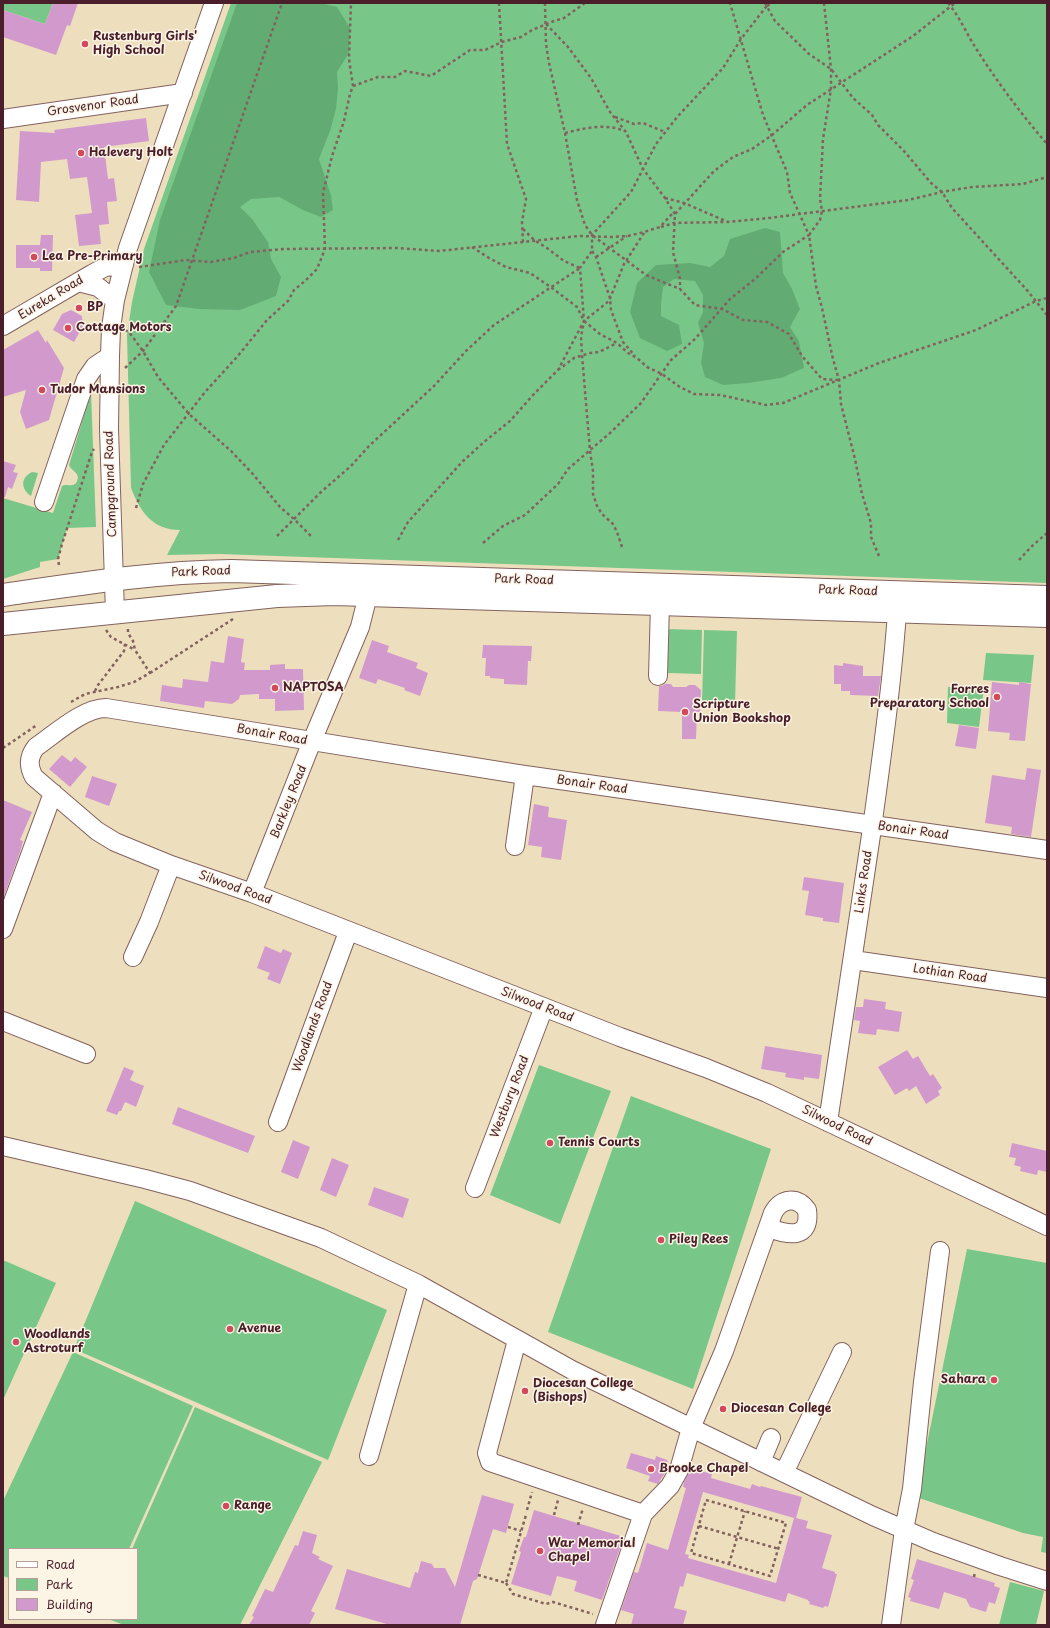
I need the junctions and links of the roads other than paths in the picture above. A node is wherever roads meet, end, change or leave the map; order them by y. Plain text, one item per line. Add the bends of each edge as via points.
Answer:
1 (214, 3) edge
2 (182, 93) junction
3 (3, 119) edge
4 (129, 266) junction
5 (78, 282) junction
6 (115, 300) junction
7 (7, 322) edge
8 (110, 356) junction
9 (44, 502) dead end
10 (114, 579) junction
11 (371, 585) junction
12 (3, 595) edge
13 (1047, 597) edge
14 (898, 602) junction
15 (660, 604) junction
16 (1047, 616) edge
17 (116, 620) junction
18 (3, 624) edge
19 (658, 676) dead end
20 (312, 742) junction
21 (525, 775) junction
22 (34, 777) joint
23 (53, 794) junction
24 (872, 825) junction
25 (515, 846) dead end
26 (1047, 850) edge
27 (171, 865) junction
28 (252, 894) junction
29 (3, 930) edge
30 (348, 932) junction
31 (133, 958) dead end
32 (853, 960) junction
33 (1047, 988) edge
34 (544, 1007) junction
35 (3, 1021) edge
36 (86, 1054) dead end
37 (278, 1122) dead end
38 (828, 1122) junction
39 (3, 1146) edge
40 (475, 1188) dead end
41 (1047, 1226) edge
42 (769, 1228) dead end
43 (940, 1251) dead end
44 (418, 1284) junction
45 (517, 1340) junction
46 (842, 1352) dead end
47 (691, 1428) junction
48 (771, 1438) dead end
49 (369, 1456) dead end
50 (761, 1462) junction
51 (784, 1473) junction
52 (643, 1514) junction
53 (904, 1530) junction
54 (1047, 1581) edge
55 (606, 1622) edge
56 (891, 1625) edge

1 - 2 street, Campground Road
2 - 3 street, Grosvenor Road
2 - 4 street, Campground Road
4 - 5 street, Eureka Road via 105,268
4 - 6 street, Campground Road
5 - 6 street via 98,287
5 - 7 street, Eureka Road
6 - 8 street, Campground Road
8 - 9 street via 94,366 86,378
8 - 10 street, Campground Road via 109,429
10 - 11 main road, Park Road via 231,570
10 - 12 main road, Park Road
10 - 17 street, Campground Road
11 - 14 main road, Park Road
11 - 15 main road, Park Road
11 - 17 main road, Park Road via 334,594 277,596
11 - 20 street, Barkley Road via 360,627
13 - 14 main road, Park Road
14 - 15 main road, Park Road
14 - 16 main road, Park Road
14 - 24 street, Links Road via 888,717
15 - 19 street
17 - 18 main road, Park Road
20 - 21 street, Bonair Road
20 - 22 street, Bonair Road via 139,712 100,708 84,714 34,750 29,762
20 - 28 street, Barkley Road
21 - 24 street, Bonair Road
21 - 25 street
22 - 23 street, Silwood Road
23 - 27 street, Silwood Road via 105,836
23 - 29 street
24 - 26 street, Bonair Road
24 - 32 street, Links Road
27 - 28 street, Silwood Road
27 - 31 street
28 - 30 street, Silwood Road
30 - 34 street, Silwood Road
30 - 37 street, Woodlands Road
32 - 33 street, Lothian Road
32 - 38 street, Links Road
34 - 38 street, Silwood Road via 706,1068 781,1099
34 - 40 street, Westbury Road
35 - 36 street
38 - 41 street, Silwood Road
39 - 44 street via 190,1191 321,1238
42 - 47 street via 724,1351
43 - 53 street via 912,1489
44 - 45 street
44 - 49 street
45 - 47 street
45 - 52 street via 487,1453 490,1462
46 - 51 street
47 - 50 street
47 - 52 street via 679,1470 670,1486
48 - 50 street
50 - 51 street
51 - 53 street
52 - 55 street
53 - 54 street
53 - 56 street

